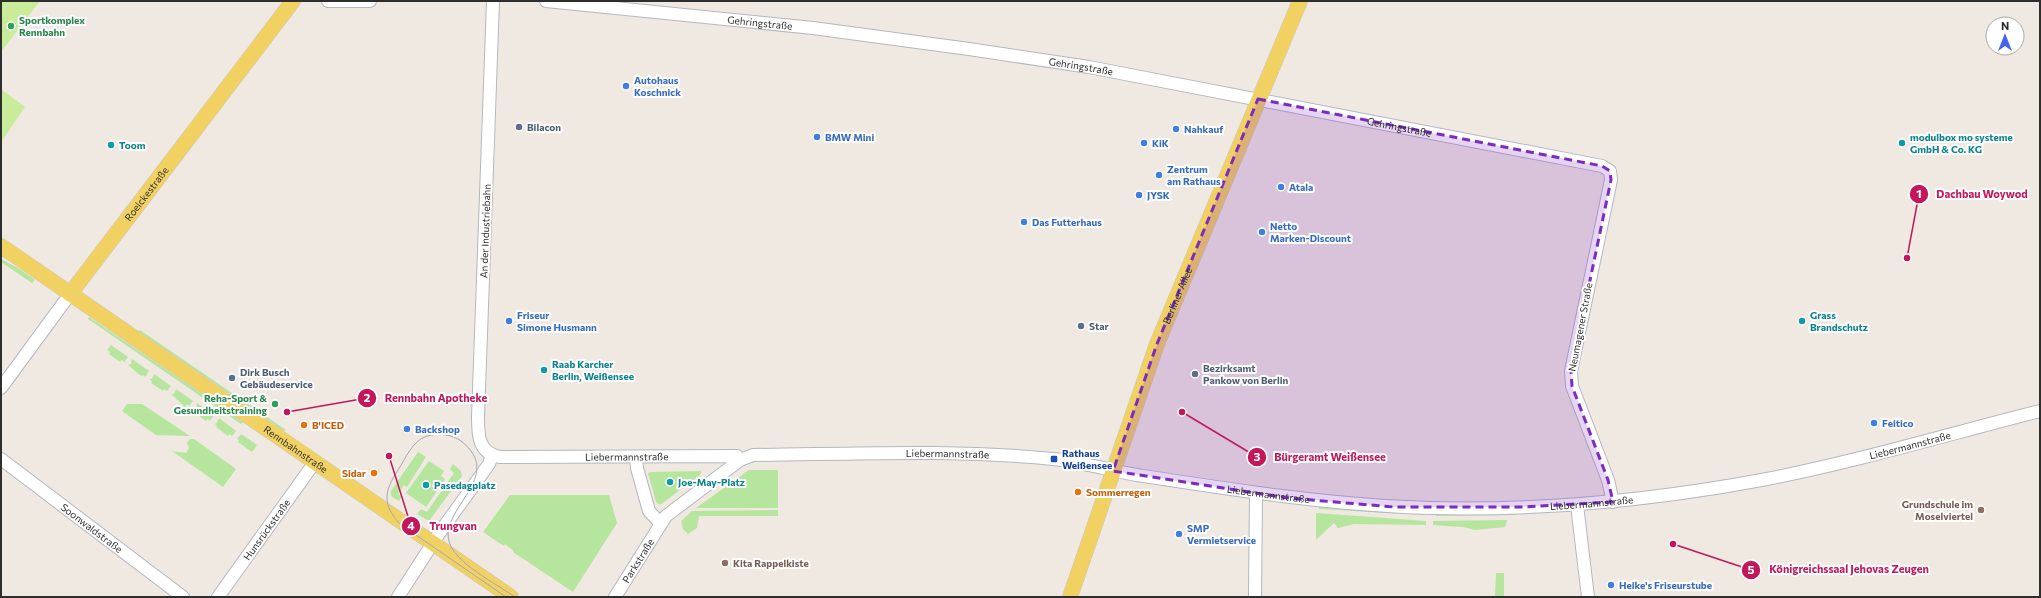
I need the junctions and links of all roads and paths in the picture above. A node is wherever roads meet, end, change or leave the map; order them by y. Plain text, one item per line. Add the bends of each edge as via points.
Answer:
1 (293, 1) edge
2 (328, 1) edge
3 (370, 1) edge
4 (493, 1) edge
5 (546, 1) edge
6 (1300, 1) edge
7 (1258, 99) junction
8 (1610, 171) joint
9 (1, 246) edge
10 (70, 294) junction
11 (1, 388) edge
12 (2040, 411) edge
13 (492, 455) junction
14 (636, 457) junction
15 (1, 459) edge
16 (740, 460) junction
17 (315, 462) junction
18 (1113, 471) junction
19 (1256, 494) junction
20 (1613, 502) junction
21 (1576, 504) junction
22 (660, 523) junction
23 (432, 542) junction
24 (183, 597) edge
25 (218, 597) edge
26 (398, 597) edge
27 (511, 597) edge
28 (615, 597) edge
29 (1070, 597) edge
30 (1255, 597) edge
31 (1588, 597) edge

1 - 10 main road, Roelckestraße
2 - 3 street
4 - 13 street, An der Industriebahn via 478,432 484,450
5 - 7 street, Gehringstraße via 813,28 969,49 1090,67
6 - 7 main road, Berliner Allee
7 - 8 street, Gehringstraße via 1602,166
7 - 18 main road, Berliner Allee via 1170,308
8 - 20 street, Neumagener Straße via 1611,180 1571,370 1572,386 1608,480
9 - 10 main road, Rennbahnstraße
10 - 11 street, Roelckestraße
10 - 17 main road, Rennbahnstraße
12 - 20 street, Liebermannstraße via 1787,475 1711,489
13 - 14 street, Liebermannstraße
13 - 23 street via 489,464
14 - 16 street, Liebermannstraße via 737,456
14 - 22 street via 649,511
15 - 24 street, Soonwaldstraße
16 - 18 street, Liebermannstraße via 753,455 980,453 1067,461
16 - 22 street, Parkstraße via 674,509
17 - 23 main road, Rennbahnstraße
17 - 25 street, Hunsrückstraße
18 - 19 street, Liebermannstraße
18 - 29 main road, Berliner Allee
19 - 21 street, Liebermannstraße via 1317,501 1430,508 1522,508
19 - 30 street
20 - 21 street, Liebermannstraße
21 - 31 street
22 - 28 street, Parkstraße
23 - 26 street
23 - 27 main road, Rennbahnstraße

